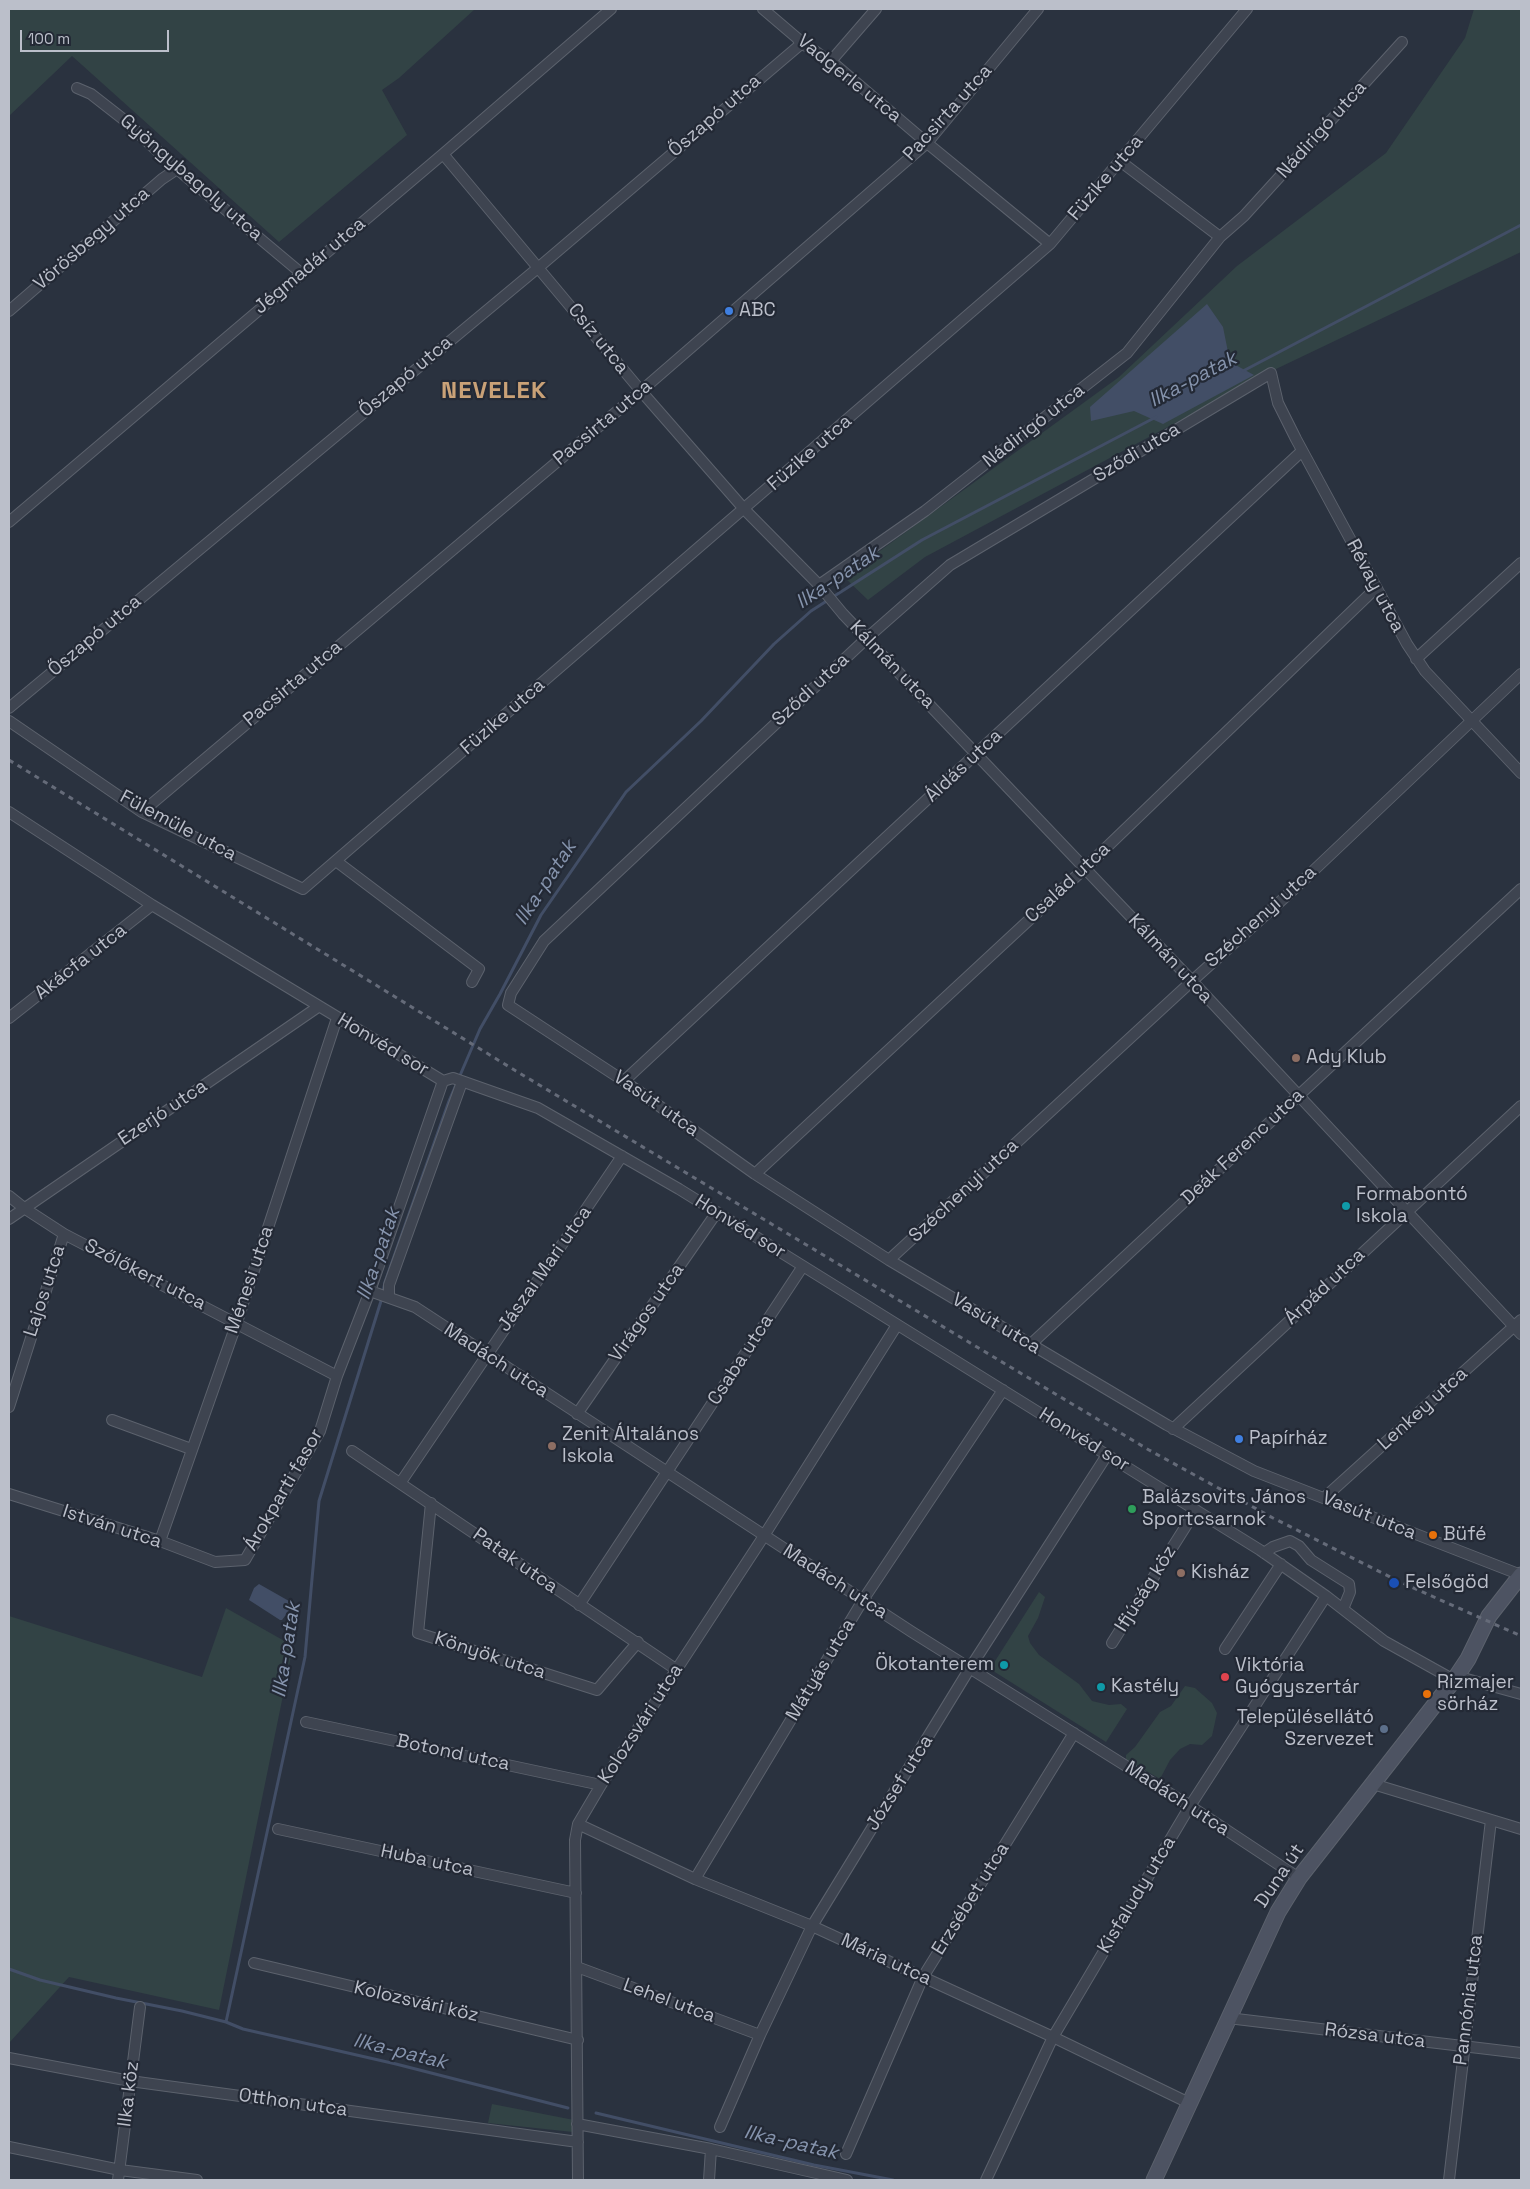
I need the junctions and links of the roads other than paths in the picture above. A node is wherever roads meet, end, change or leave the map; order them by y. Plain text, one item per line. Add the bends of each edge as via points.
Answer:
1 (611, 9) edge
2 (763, 9) edge
3 (876, 9) edge
4 (1038, 9) edge
5 (1247, 9) edge
6 (1402, 42) dead end
7 (801, 44) junction
8 (831, 61) junction
9 (77, 88) dead end
10 (927, 143) junction
11 (443, 154) junction
12 (1120, 161) junction
13 (177, 169) junction
14 (1220, 237) junction
15 (1050, 244) junction
16 (539, 267) junction
17 (301, 273) junction
18 (9, 311) edge
19 (1271, 373) joint
20 (641, 391) junction
21 (1302, 451) junction
22 (744, 510) junction
23 (9, 522) edge
24 (1521, 563) edge
25 (819, 585) junction
26 (1376, 588) junction
27 (867, 638) junction
28 (1416, 658) junction
29 (1521, 674) edge
30 (9, 708) edge
31 (1472, 720) junction
32 (9, 721) edge
33 (978, 754) junction
34 (1521, 773) edge
35 (9, 812) edge
36 (142, 812) junction
37 (336, 861) junction
38 (1084, 868) junction
39 (303, 889) joint
40 (1521, 889) edge
41 (152, 905) junction
42 (1192, 981) junction
43 (472, 982) dead end
44 (508, 1005) joint
45 (318, 1007) junction
46 (9, 1018) edge
47 (337, 1018) junction
48 (455, 1081) junction
49 (624, 1081) junction
50 (1297, 1096) junction
51 (1521, 1106) edge
52 (622, 1156) junction
53 (755, 1174) junction
54 (9, 1196) edge
55 (24, 1208) junction
56 (717, 1212) junction
57 (1406, 1212) junction
58 (9, 1219) edge
59 (64, 1234) junction
60 (890, 1260) junction
61 (803, 1266) junction
62 (373, 1292) junction
63 (388, 1297) junction
64 (237, 1322) junction
65 (897, 1324) junction
66 (1519, 1327) edge
67 (1031, 1344) junction
68 (486, 1354) junction
69 (337, 1376) junction
70 (1003, 1390) junction
71 (9, 1407) edge
72 (577, 1414) junction
73 (112, 1420) dead end
74 (1173, 1428) junction
75 (191, 1449) junction
76 (352, 1451) dead end
77 (1107, 1455) junction
78 (667, 1473) junction
79 (401, 1482) junction
80 (9, 1494) edge
81 (1324, 1498) junction
82 (431, 1503) junction
83 (1196, 1510) junction
84 (764, 1535) junction
85 (160, 1541) junction
86 (1264, 1553) junction
87 (215, 1562) joint
88 (1281, 1564) junction
89 (1521, 1575) edge
90 (1326, 1596) junction
91 (863, 1600) junction
92 (579, 1605) junction
93 (1343, 1609) junction
94 (638, 1642) junction
95 (1112, 1643) dead end
96 (1225, 1649) dead end
97 (970, 1668) junction
98 (678, 1670) junction
99 (1455, 1678) junction
100 (1521, 1694) edge
101 (306, 1722) dead end
102 (1074, 1733) junction
103 (1373, 1784) junction
104 (601, 1785) junction
105 (1190, 1806) junction
106 (1491, 1820) junction
107 (578, 1824) junction
108 (278, 1829) dead end
109 (1521, 1830) edge
110 (1299, 1878) junction
111 (695, 1879) junction
112 (576, 1893) junction
113 (812, 1926) junction
114 (254, 1963) dead end
115 (578, 1967) junction
116 (923, 1977) junction
117 (140, 2007) dead end
118 (1228, 2018) junction
119 (760, 2035) junction
120 (1053, 2037) junction
121 (578, 2040) junction
122 (1464, 2046) junction
123 (1521, 2052) edge
124 (9, 2058) edge
125 (130, 2080) junction
126 (1189, 2103) junction
127 (578, 2120) junction
128 (720, 2127) dead end
129 (578, 2142) junction
130 (9, 2147) edge
131 (711, 2149) junction
132 (846, 2154) dead end
133 (119, 2175) edge
134 (197, 2180) edge
135 (578, 2180) edge
136 (709, 2180) edge
137 (841, 2180) edge
138 (986, 2180) edge
139 (1154, 2180) edge
140 (1449, 2180) edge

1 - 11 street, Jégmadár utca
2 - 7 street, Vadgerle utca
3 - 8 street
4 - 10 street, Pacsirta utca
5 - 12 street, Füzike utca
6 - 14 street, Nádirigó utca via 1244,216
7 - 8 street, Vadgerle utca
7 - 16 street, Őszapó utca
8 - 10 street, Vadgerle utca
9 - 13 street, Gyöngybagoly utca via 91,94 123,118
10 - 15 street, Vadgerle utca
10 - 20 street, Pacsirta utca
11 - 16 street, Csíz utca
11 - 17 street, Jégmadár utca
12 - 14 street
12 - 15 street, Füzike utca
13 - 17 street, Gyöngybagoly utca
13 - 18 street, Vörösbegy utca
14 - 25 street, Nádirigó utca via 1127,353 925,511
15 - 22 street, Füzike utca
16 - 20 street, Csíz utca
16 - 30 street, Őszapó utca
17 - 23 street, Jégmadár utca
19 - 21 street, Révay utca via 1278,403
19 - 27 street, Sződi utca via 950,565
20 - 22 street, Csíz utca
20 - 36 street, Pacsirta utca
21 - 26 street, Révay utca
21 - 33 street, Áldás utca
22 - 25 street, Csíz utca
22 - 37 street, Füzike utca
24 - 28 street
25 - 27 street, Kálmán utca
26 - 28 street, Révay utca
26 - 38 street, Család utca
27 - 33 street, Kálmán utca
27 - 44 street, Sződi utca via 544,941 511,993
28 - 31 street, Révay utca
29 - 31 street, Széchenyi utca
31 - 34 street, Révay utca
31 - 42 street, Széchenyi utca
32 - 36 street, Fülemüle utca
33 - 38 street, Kálmán utca
33 - 49 street, Áldás utca
35 - 41 street, Honvéd sor
36 - 39 street, Fülemüle utca
37 - 39 street, Füzike utca
37 - 43 street via 479,969
38 - 42 street, Kálmán utca
38 - 53 street, Család utca
40 - 50 street, Deák Ferenc utca
41 - 45 street, Honvéd sor
41 - 46 street, Akácfa utca
42 - 50 street, Kálmán utca
42 - 60 street, Széchenyi utca
44 - 49 street, Vasút utca
45 - 47 street, Honvéd sor
45 - 55 street, Ezerjó utca
47 - 48 street, Honvéd sor
47 - 64 street, Ménesi utca
48 - 52 street, Honvéd sor via 538,1108
48 - 62 street, Árokparti fasor
48 - 63 street via 389,1285
49 - 53 street, Vasút utca
50 - 57 street, Kálmán utca
50 - 67 street, Deák Ferenc utca
51 - 57 street, Árpád utca
52 - 56 street, Honvéd sor
52 - 68 street, Jászai Mari utca
53 - 60 street, Vasút utca
54 - 55 street, Szőlőkert utca
55 - 58 street, Ezerjó utca
55 - 59 street, Szőlőkert utca
56 - 61 street, Honvéd sor
56 - 72 street, Virágos utca
57 - 66 street, Kálmán utca
57 - 74 street, Árpád utca
59 - 64 street, Szőlőkert utca
59 - 71 street, Lajos utca
60 - 67 street, Vasút utca
61 - 65 street, Honvéd sor
61 - 78 street, Csaba utca
62 - 63 street, Madách utca
62 - 69 street, Árokparti fasor
63 - 68 street, Madách utca via 415,1307
64 - 69 street, Szőlőkert utca
64 - 75 street, Ménesi utca
65 - 70 street, Honvéd sor
65 - 84 street, Kolozsvári utca
66 - 81 street, Lenkey utca
67 - 74 street, Vasút utca
68 - 72 street, Madách utca
68 - 79 street, Jászai Mari utca
69 - 87 street, Árokparti fasor via 320,1431 244,1560
70 - 77 street, Honvéd sor
70 - 91 street, Mátyás utca
72 - 78 street, Madách utca
73 - 75 street
74 - 81 street, Vasút utca via 1254,1471
75 - 85 street, Ménesi utca
76 - 79 street, Patak utca
77 - 83 street, Honvéd sor
77 - 97 street, József utca
78 - 84 street, Madách utca
78 - 92 street, Csaba utca
79 - 82 street, Patak utca
80 - 85 street, István utca
81 - 89 street, Vasút utca
82 - 92 street, Patak utca
82 - 94 street, Könyök utca via 418,1633 597,1690
83 - 86 street, Honvéd sor
83 - 95 street, Ifjúság köz
84 - 91 street, Madách utca
84 - 98 street, Kolozsvári utca
85 - 87 street, István utca
86 - 88 street, Honvéd sor
86 - 93 street via 1290,1541 1299,1546 1311,1560 1349,1584 1350,1592
88 - 90 street, Honvéd sor
88 - 96 street
89 - 99 street, Duna út via 1486,1621 1468,1660
90 - 93 street, Honvéd sor
90 - 105 street, Kisfaludy utca
91 - 97 street, Madách utca
91 - 111 street, Mátyás utca
92 - 94 street, Patak utca
93 - 99 street, Honvéd sor via 1384,1641
94 - 98 street, Patak utca
97 - 102 street, Madách utca
97 - 113 street, József utca
98 - 104 street, Kolozsvári utca
99 - 100 street, Honvéd sor
99 - 103 street, Duna út
101 - 104 street, Botond utca
102 - 105 street, Madách utca
102 - 116 street, Erzsébet utca
103 - 106 street
103 - 110 street, Duna út
104 - 107 street, Kolozsvári utca
105 - 110 street, Madách utca
105 - 120 street, Kisfaludy utca
106 - 109 street
106 - 122 street, Pannónia utca
107 - 111 street, Mária utca
107 - 112 street, Kolozsvári utca via 575,1840
108 - 112 street, Huba utca
110 - 118 street, Duna út via 1278,1912
111 - 113 street, Mária utca
112 - 115 street, Kolozsvári utca
113 - 116 street, Mária utca
113 - 119 street, József utca
114 - 121 street, Kolozsvári köz
115 - 119 street, Lehel utca
115 - 121 street, Kolozsvári utca
116 - 120 street, Mária utca
116 - 132 street, Erzsébet utca
117 - 125 street, Ilka köz
118 - 122 street, Rózsa utca
118 - 126 street, Duna út
119 - 128 street, József utca
120 - 126 street, Mária utca
120 - 138 street, Kisfaludy utca
121 - 127 street, Kolozsvári utca
122 - 123 street, Rózsa utca
122 - 140 street, Pannónia utca
124 - 125 street, Otthon utca
125 - 129 street, Otthon utca
125 - 133 street, Ilka köz
126 - 139 street, Duna út
127 - 129 street, Kolozsvári utca
127 - 131 street
129 - 135 street, Kolozsvári utca
130 - 133 street
131 - 136 street
131 - 137 street
133 - 134 street

